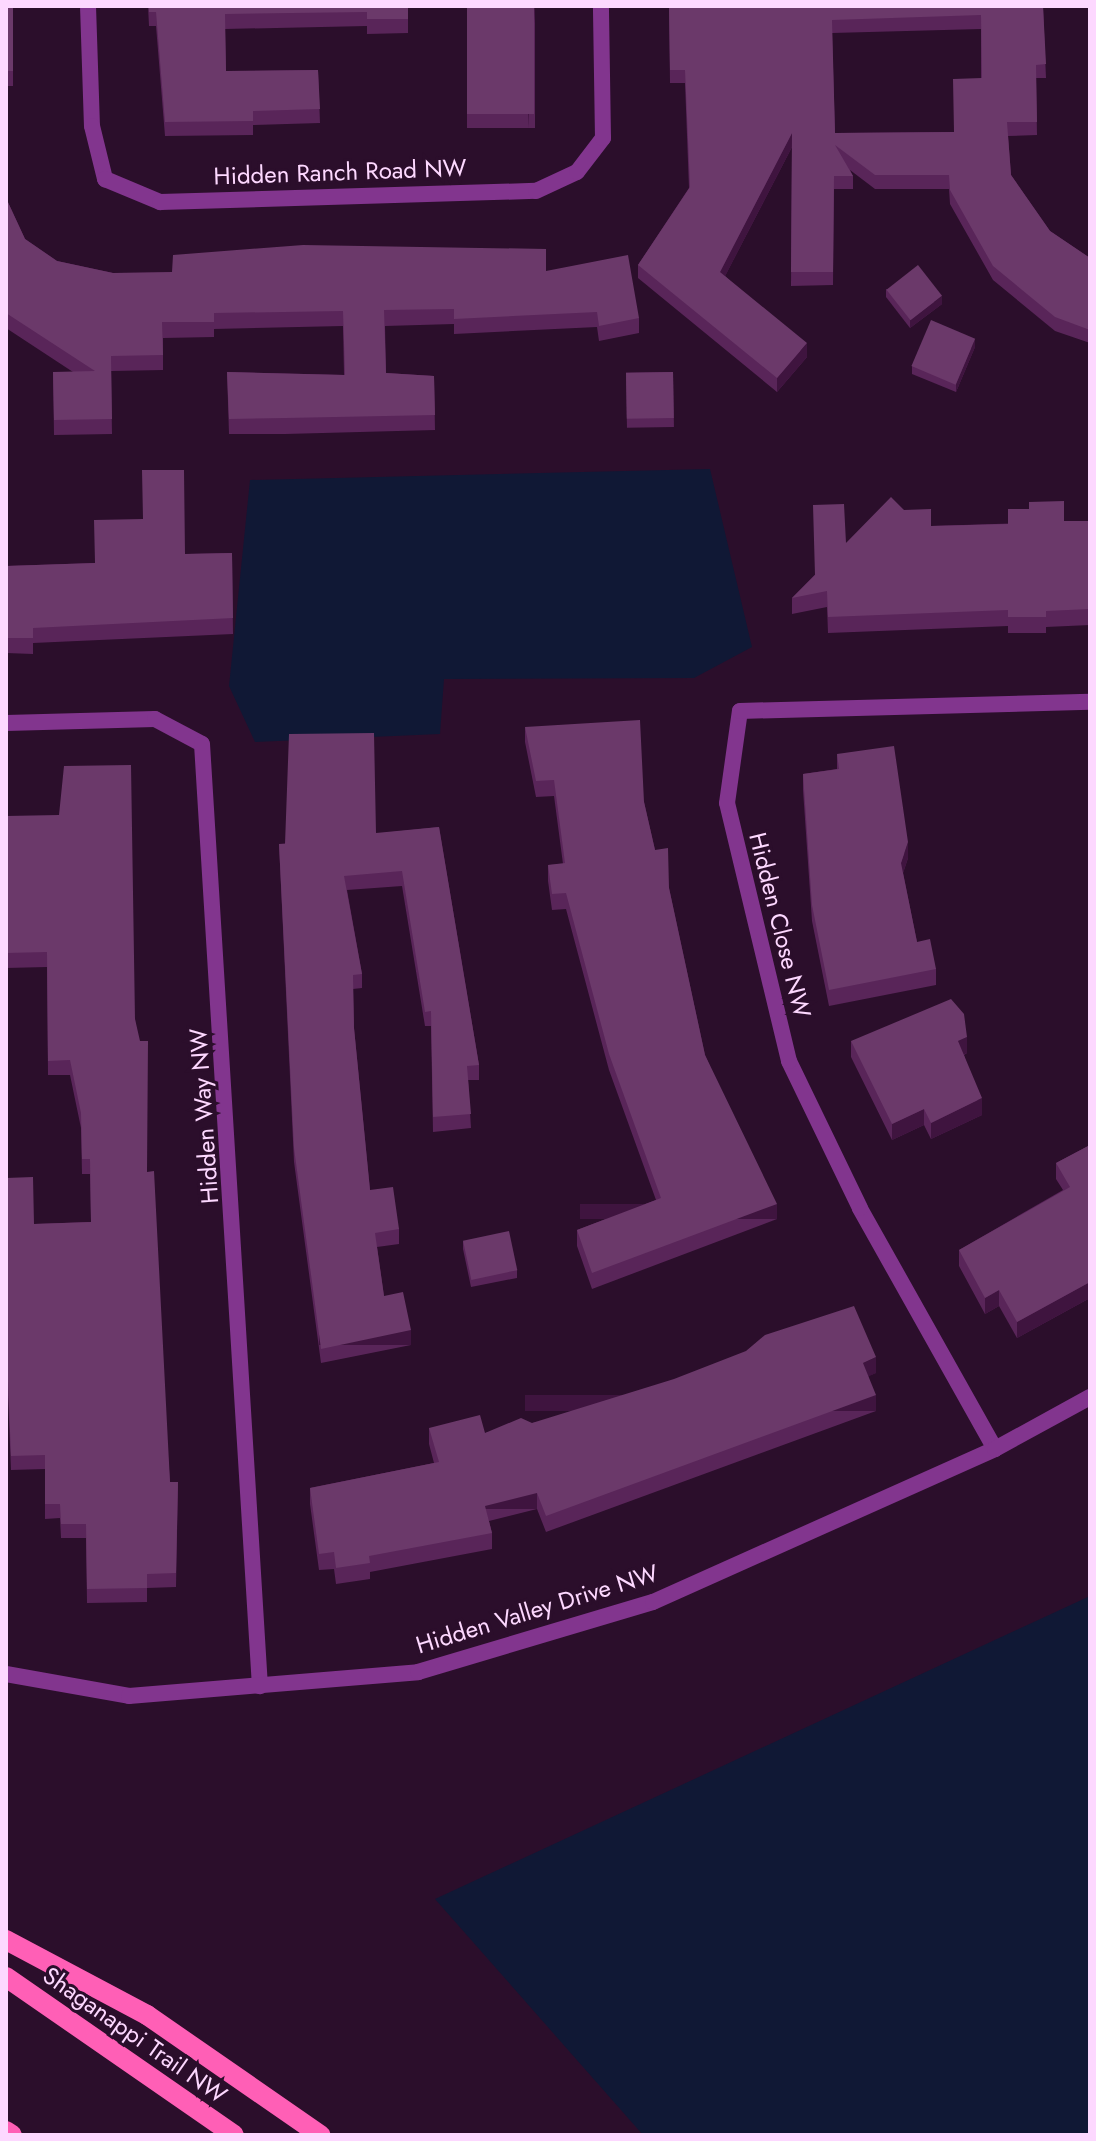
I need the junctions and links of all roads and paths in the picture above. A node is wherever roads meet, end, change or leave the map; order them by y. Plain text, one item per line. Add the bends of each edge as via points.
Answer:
1 (88, 6) edge
2 (601, 6) edge
3 (1090, 702) edge
4 (6, 723) edge
5 (1090, 1397) edge
6 (995, 1449) junction
7 (6, 1674) edge
8 (260, 1686) junction
9 (6, 1940) edge
10 (6, 1977) edge
11 (6, 2131) edge
12 (12, 2135) edge
13 (234, 2135) edge
14 (320, 2135) edge

1 - 2 street, Hidden Ranch Road NW via 92,126 105,179 160,202 536,191 577,172 603,138
3 - 6 street, Hidden Close NW via 740,711 727,803 789,1061 860,1208
4 - 8 street, Hidden Way NW via 155,719 202,744
5 - 6 street, Hidden Valley Drive NW
6 - 8 street, Hidden Valley Drive NW via 653,1602 418,1672
7 - 8 street, Hidden Valley Drive NW via 129,1696
9 - 14 main road via 147,2015
10 - 13 main road, Shaganappi Trail NW
11 - 12 main road

